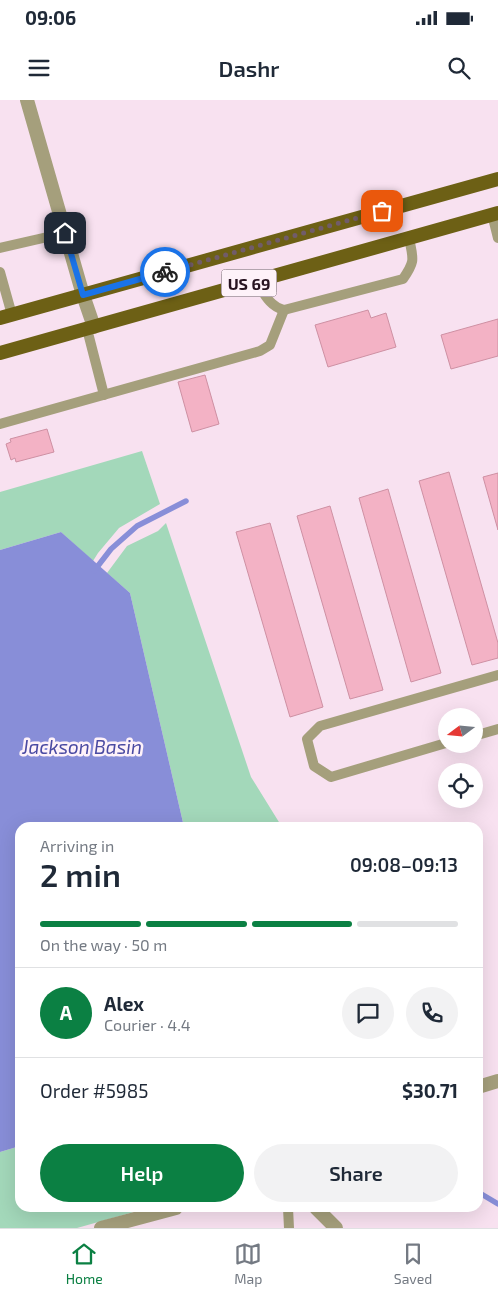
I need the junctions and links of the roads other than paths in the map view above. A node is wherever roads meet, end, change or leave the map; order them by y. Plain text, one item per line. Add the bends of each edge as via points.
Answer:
1 (27, 100) edge
2 (498, 179) edge
3 (495, 214) edge
4 (65, 233) junction
5 (409, 238) junction
6 (498, 238) edge
7 (0, 248) edge
8 (0, 272) edge
9 (256, 281) junction
10 (83, 295) junction
11 (284, 310) junction
12 (6, 316) edge
13 (91, 328) junction
14 (0, 353) edge
15 (104, 395) junction
16 (0, 424) edge
17 (498, 675) edge
18 (498, 729) edge
19 (483, 733) edge
20 (438, 746) edge
21 (498, 1081) edge
22 (483, 1086) edge
23 (166, 1212) edge
24 (288, 1212) edge
25 (320, 1212) edge
26 (142, 1222) edge
27 (101, 1228) edge
28 (288, 1228) edge
29 (336, 1228) edge

1 - 4 street
2 - 10 main road, US 69
3 - 5 main road, US 69
3 - 6 lane
4 - 7 lane
4 - 10 street
5 - 9 main road, US 69
5 - 11 lane via 413,260 403,279
8 - 12 lane
9 - 11 lane via 268,301
9 - 13 main road, US 69
10 - 12 main road, US 69
10 - 13 street
11 - 15 lane via 270,345 260,351
13 - 14 main road, US 69
13 - 15 lane
15 - 16 lane
17 - 20 lane via 320,726 307,739 314,766 331,777
18 - 19 lane
21 - 22 street
23 - 26 street
24 - 28 lane
25 - 29 street
26 - 27 street

